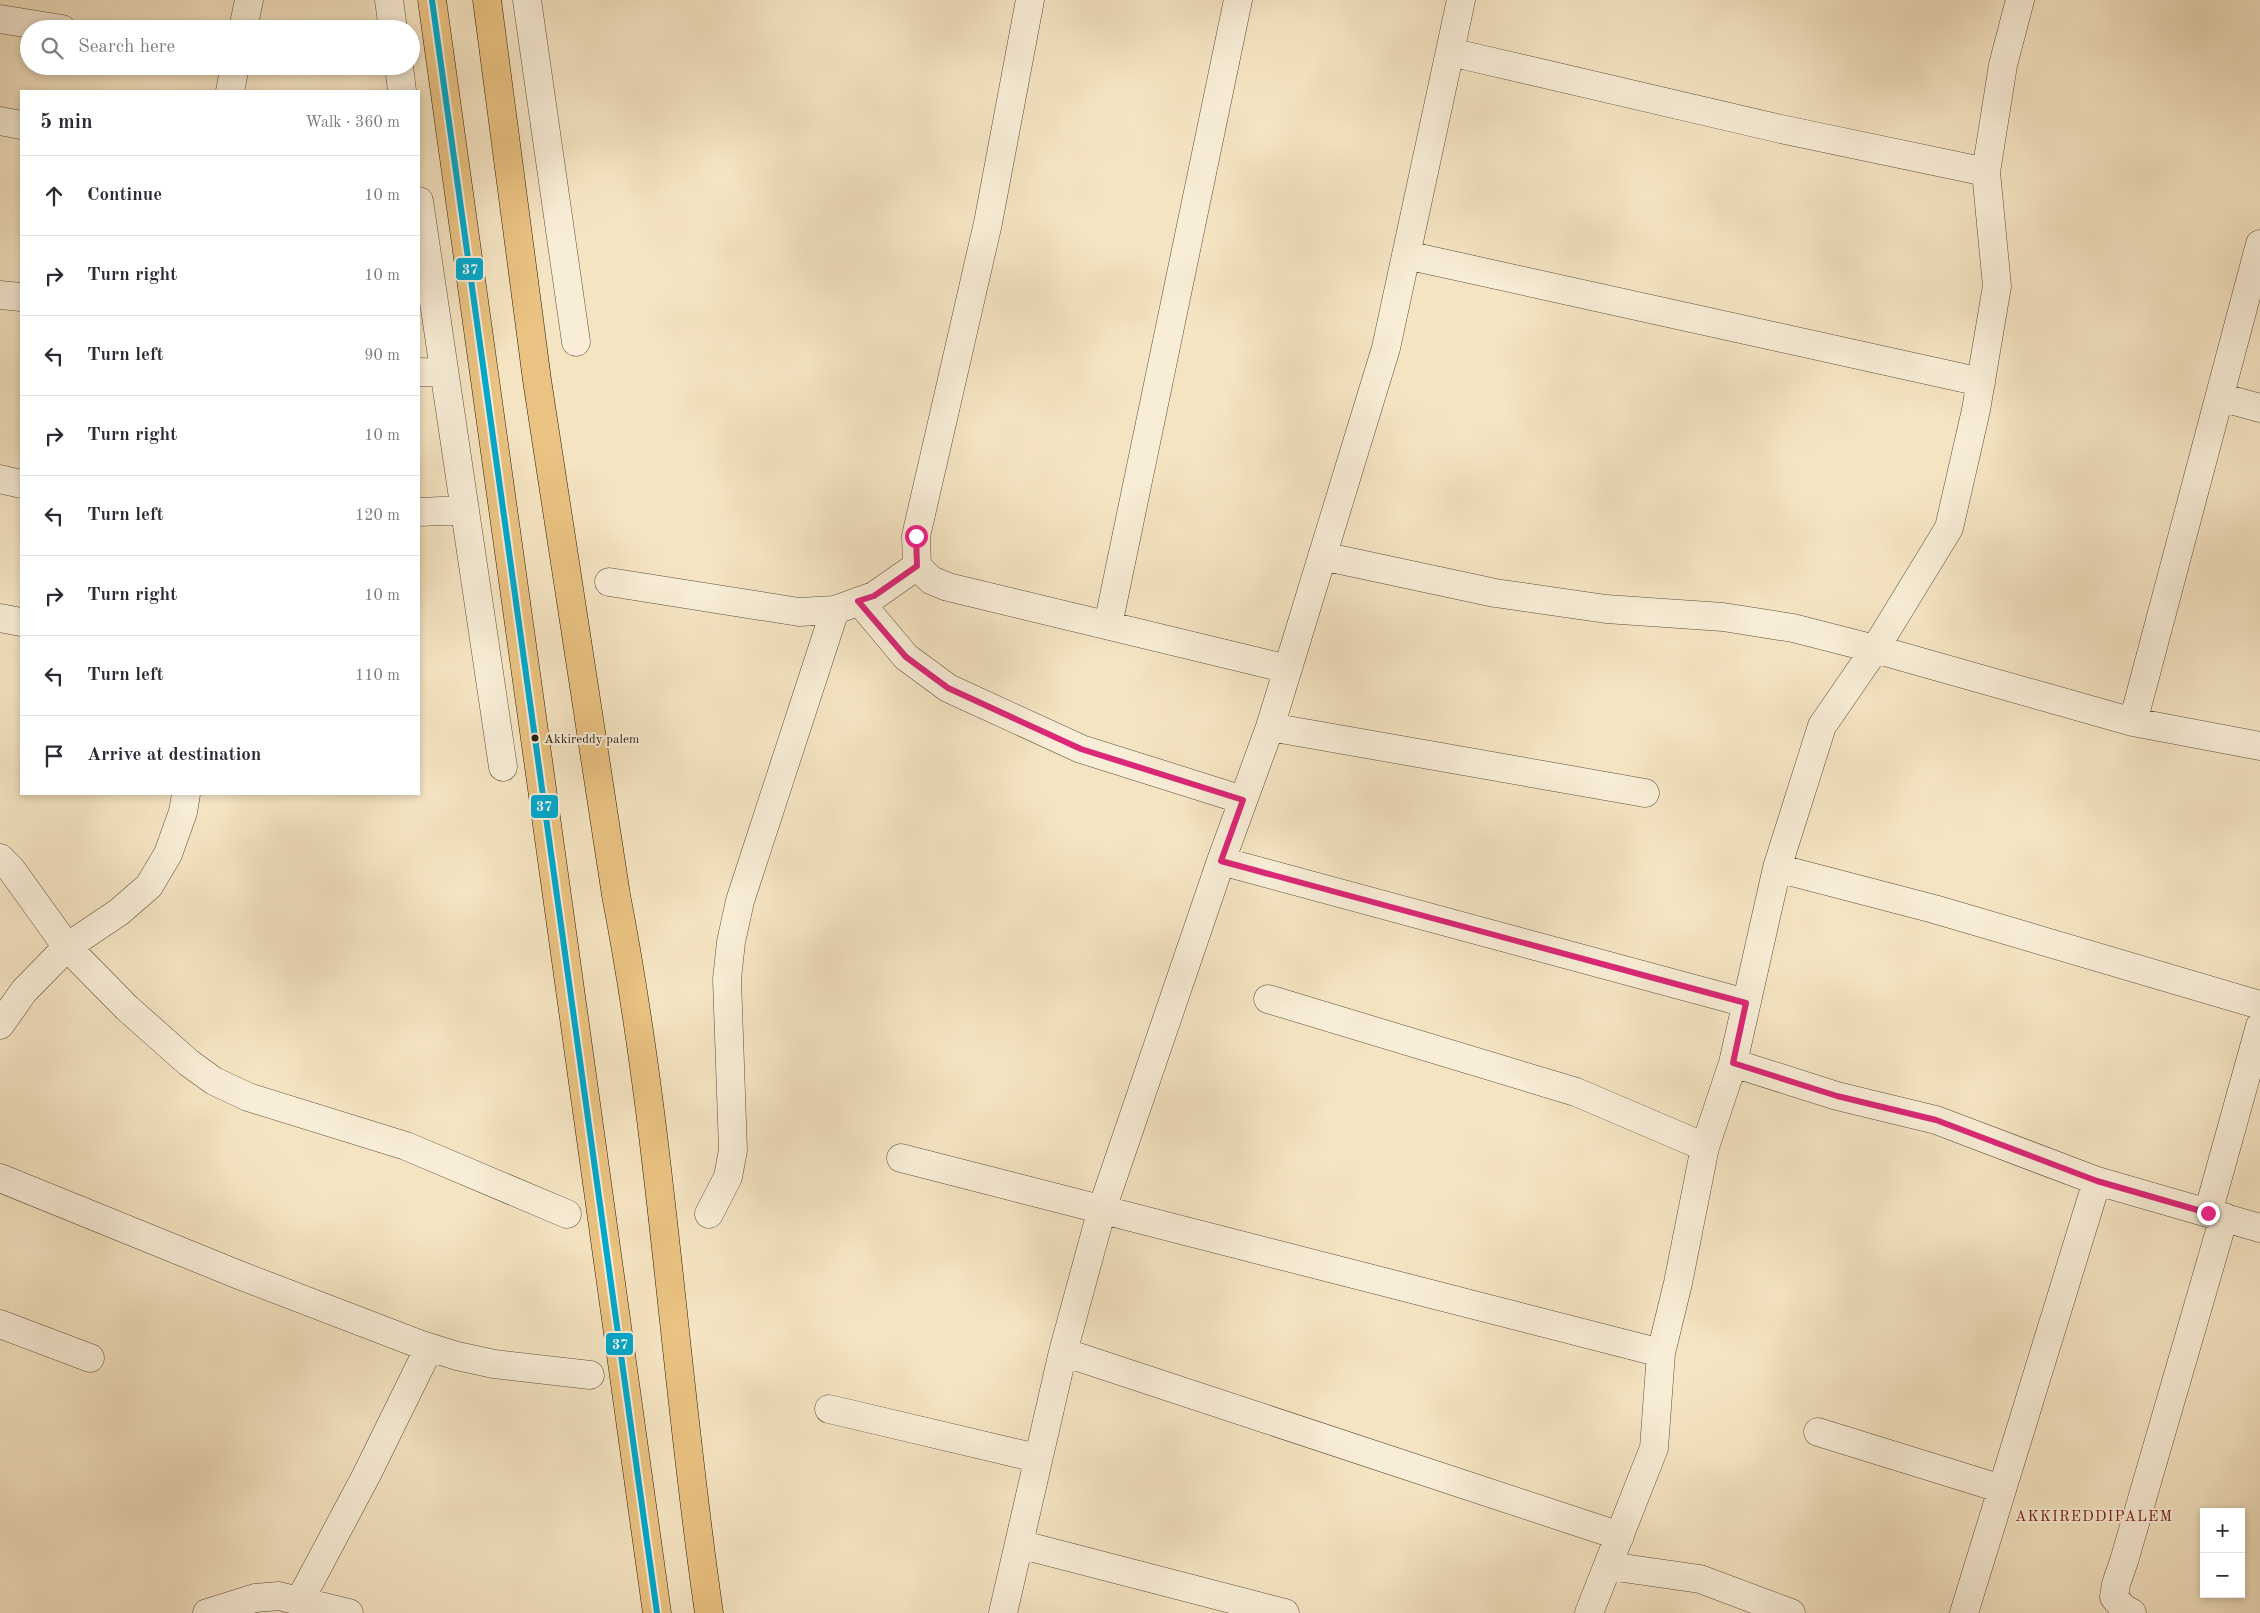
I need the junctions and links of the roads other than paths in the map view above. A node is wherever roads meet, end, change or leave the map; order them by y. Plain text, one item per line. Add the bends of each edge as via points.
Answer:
1 (249, 0) edge
2 (389, 0) edge
3 (432, 0) edge
4 (487, 0) edge
5 (527, 0) edge
6 (1030, 0) edge
7 (1238, 0) edge
8 (1462, 0) edge
9 (2020, 0) edge
10 (0, 19) edge
11 (245, 20) edge
12 (392, 20) edge
13 (20, 22) edge
14 (1450, 52) junction
15 (233, 75) edge
16 (400, 75) edge
17 (230, 90) edge
18 (402, 90) edge
19 (0, 122) edge
20 (20, 125) edge
21 (1986, 172) junction
22 (420, 214) edge
23 (2260, 244) edge
24 (1406, 255) junction
25 (0, 295) edge
26 (20, 298) edge
27 (576, 342) dead end
28 (432, 373) edge
29 (1981, 382) junction
30 (2220, 398) junction
31 (2260, 408) edge
32 (0, 479) edge
33 (20, 484) edge
34 (465, 510) junction
35 (420, 512) edge
36 (1322, 556) junction
37 (917, 566) junction
38 (609, 582) dead end
39 (847, 605) junction
40 (0, 618) edge
41 (20, 622) edge
42 (1108, 625) junction
43 (1875, 649) junction
44 (1288, 669) junction
45 (2133, 722) junction
46 (1270, 727) junction
47 (2260, 746) edge
48 (503, 768) dead end
49 (1645, 793) dead end
50 (186, 795) edge
51 (1243, 800) junction
52 (0, 858) edge
53 (1221, 861) junction
54 (1777, 868) junction
55 (67, 947) junction
56 (1268, 999) dead end
57 (1746, 1003) junction
58 (2260, 1005) edge
59 (0, 1025) edge
60 (2260, 1026) edge
61 (1733, 1063) junction
62 (1705, 1147) junction
63 (901, 1158) dead end
64 (0, 1178) edge
65 (2097, 1181) junction
66 (1102, 1208) junction
67 (566, 1214) dead end
68 (709, 1214) dead end
69 (2216, 1215) junction
70 (2260, 1228) edge
71 (0, 1324) edge
72 (429, 1348) junction
73 (1063, 1352) junction
74 (1662, 1353) junction
75 (90, 1358) dead end
76 (590, 1375) dead end
77 (829, 1409) dead end
78 (1818, 1432) dead end
79 (1037, 1458) junction
80 (2002, 1489) junction
81 (1620, 1536) junction
82 (1019, 1544) junction
83 (1609, 1566) junction
84 (300, 1600) junction
85 (207, 1613) edge
86 (350, 1613) edge
87 (658, 1613) edge
88 (709, 1613) edge
89 (1003, 1613) edge
90 (1285, 1613) edge
91 (1589, 1613) edge
92 (1791, 1613) edge
93 (1964, 1613) edge
94 (2132, 1613) edge

1 - 11 street
2 - 12 street
3 - 87 main road
4 - 88 main road via 537,380 616,895 632,978 670,1278 693,1504
5 - 27 street
6 - 37 street via 988,223 916,536
7 - 42 street
8 - 14 street
9 - 21 street via 2003,65
10 - 13 street
14 - 21 street via 1781,129
14 - 24 street
15 - 17 street
16 - 18 street
19 - 20 street
21 - 29 street via 1997,286
22 - 28 street
23 - 30 street
24 - 29 street
24 - 36 street via 1386,348
25 - 26 street
28 - 34 street
29 - 43 street via 1950,528
30 - 31 street
30 - 45 street
32 - 33 street
34 - 35 street
34 - 48 street
36 - 43 street via 1495,593 1606,609 1680,614 1793,628
36 - 44 street
37 - 39 street via 874,596
37 - 42 street via 931,580 948,587
38 - 39 street via 799,612
39 - 51 street via 906,657 948,688 1081,749
39 - 68 street via 740,901 727,979 733,1150 728,1177
40 - 41 street
42 - 44 street
43 - 45 street
43 - 54 street via 1822,726
44 - 46 street
45 - 47 street
46 - 49 street
46 - 51 street
50 - 55 street via 168,854 149,886 119,912
51 - 53 street
52 - 55 street
53 - 57 street
53 - 66 street
54 - 57 street
54 - 58 street via 1934,909
55 - 59 street via 24,991
55 - 67 street via 127,1008 214,1081 248,1097 406,1146
56 - 62 street via 1576,1092
57 - 61 street
60 - 69 street
61 - 62 street
61 - 65 street via 1837,1096 1936,1120
62 - 74 street
63 - 66 street
64 - 72 street via 239,1276
65 - 69 street
65 - 80 street
66 - 73 street
66 - 74 street
69 - 70 street
69 - 94 street via 2116,1584 2114,1597
71 - 75 street
72 - 76 street via 494,1364
72 - 84 street
73 - 79 street
73 - 81 street
74 - 81 street via 1654,1448
77 - 79 street
78 - 80 street
79 - 82 street
80 - 93 street
81 - 83 street
82 - 89 street
82 - 90 street
83 - 91 street
83 - 92 street via 1700,1579
84 - 85 street via 279,1596 255,1598
84 - 86 street

